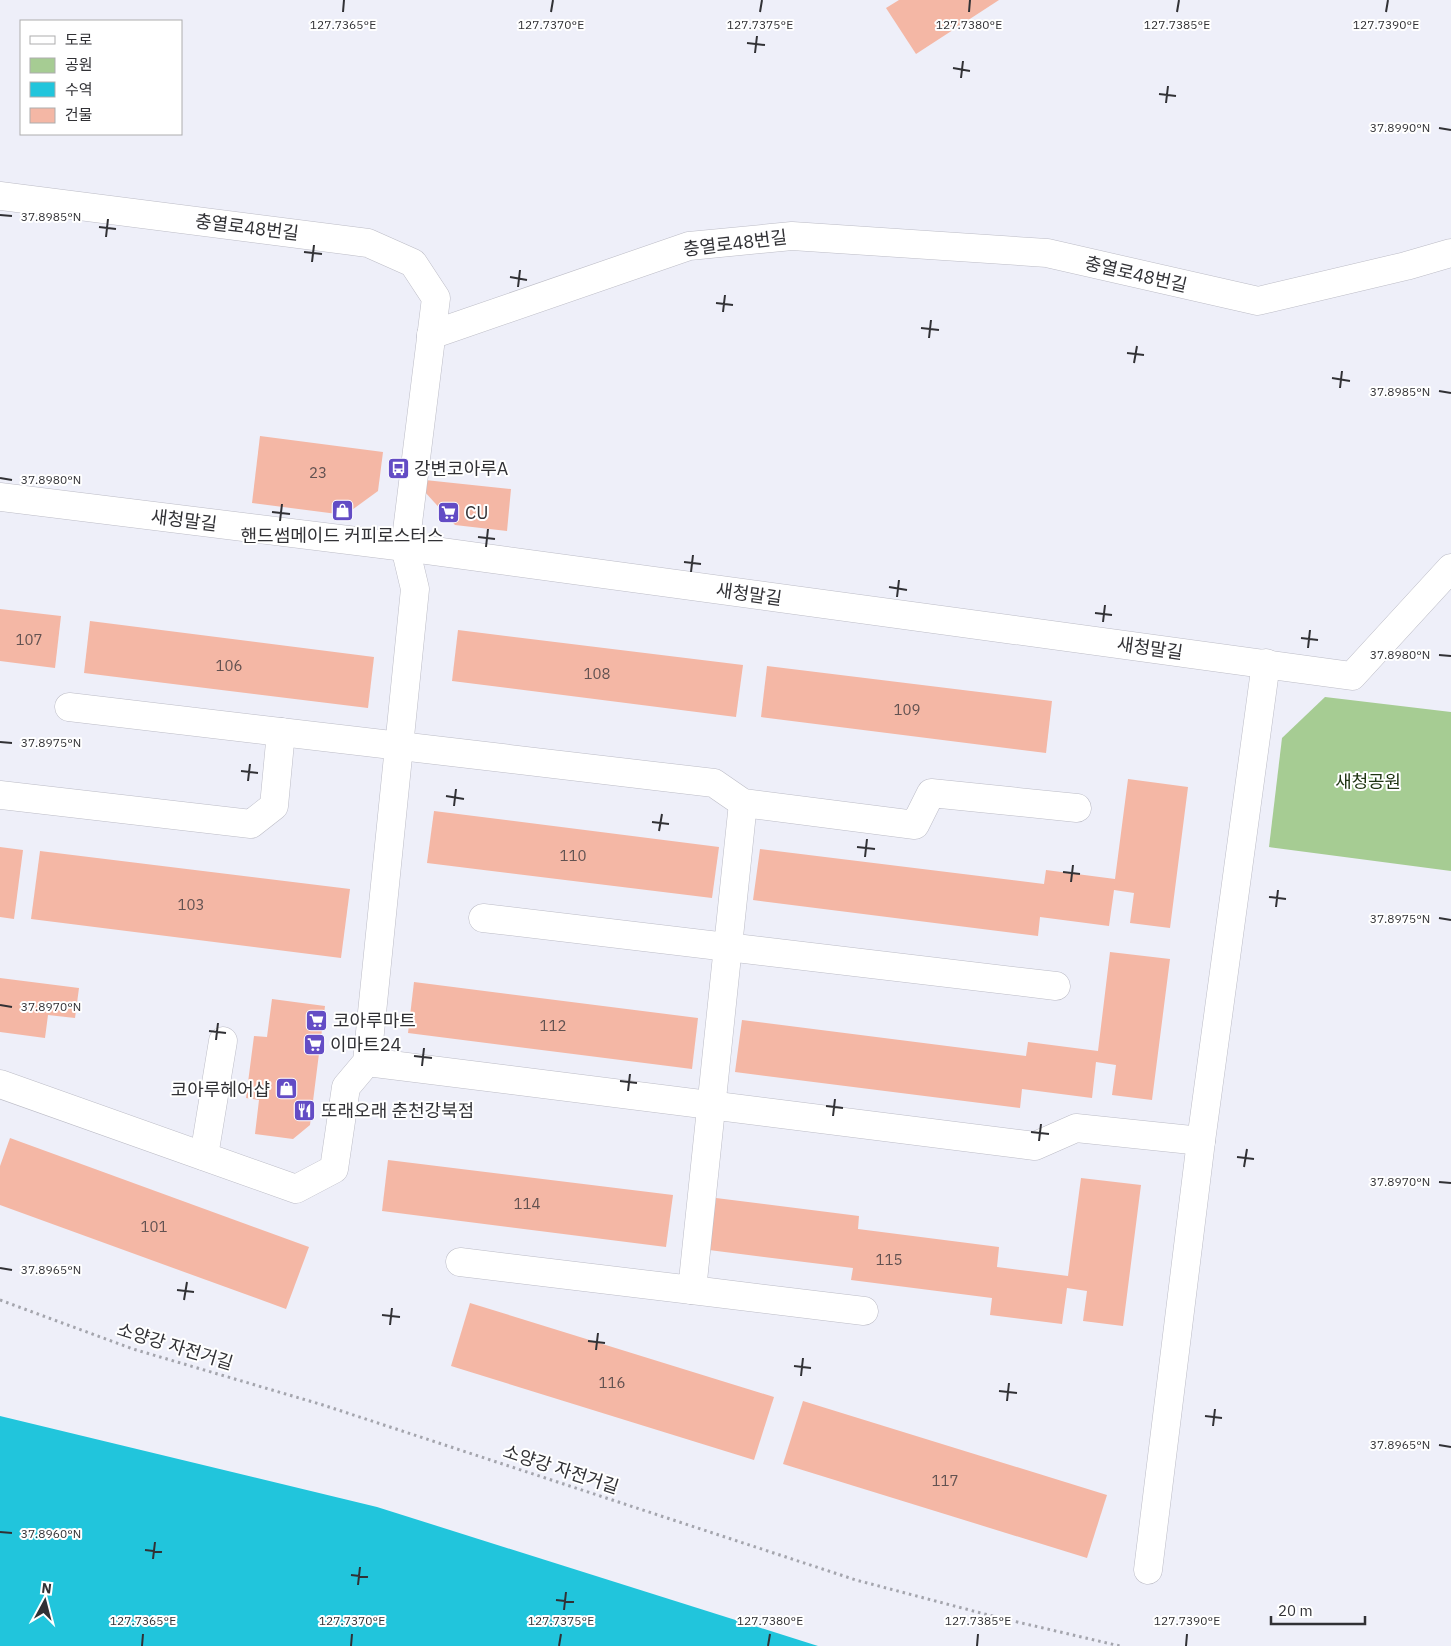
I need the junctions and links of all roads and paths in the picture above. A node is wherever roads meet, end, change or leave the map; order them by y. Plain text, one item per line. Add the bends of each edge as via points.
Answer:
1 (0, 196) edge
2 (1451, 253) edge
3 (432, 335) junction
4 (0, 497) edge
5 (405, 547) junction
6 (1451, 568) edge
7 (1266, 663) junction
8 (69, 707) dead end
9 (280, 732) junction
10 (399, 746) junction
11 (0, 795) edge
12 (743, 803) junction
13 (1077, 808) dead end
14 (483, 918) dead end
15 (728, 947) junction
16 (1056, 986) dead end
17 (223, 1041) dead end
18 (366, 1062) junction
19 (0, 1084) edge
20 (711, 1105) junction
21 (1201, 1141) junction
22 (204, 1156) junction
23 (460, 1262) dead end
24 (692, 1290) junction
25 (0, 1300) edge
26 (864, 1311) dead end
27 (1148, 1570) dead end
28 (1120, 1646) edge

1 - 3 street, 충열로48번길 via 368,242 413,263 436,298
2 - 3 street, 충열로48번길 via 1258,301 1047,253 792,236 689,246
3 - 5 street
4 - 5 street, 새청말길
5 - 7 street, 새청말길
5 - 10 street via 414,589
6 - 7 street, 새청말길 via 1352,676
7 - 21 street
8 - 9 street
9 - 10 street
9 - 11 street via 274,806 251,824
10 - 12 street via 714,783
10 - 18 street
12 - 13 street via 915,826 931,793
12 - 15 street
14 - 15 street
15 - 16 street
15 - 20 street
17 - 22 street
18 - 20 street
18 - 22 street via 346,1087 334,1169 296,1189
19 - 22 street
20 - 21 street via 1035,1146 1076,1128
20 - 24 street
21 - 27 street
23 - 24 street
24 - 26 street
25 - 28 path, 소양강 자전거길 via 132,1349 323,1405 856,1580

